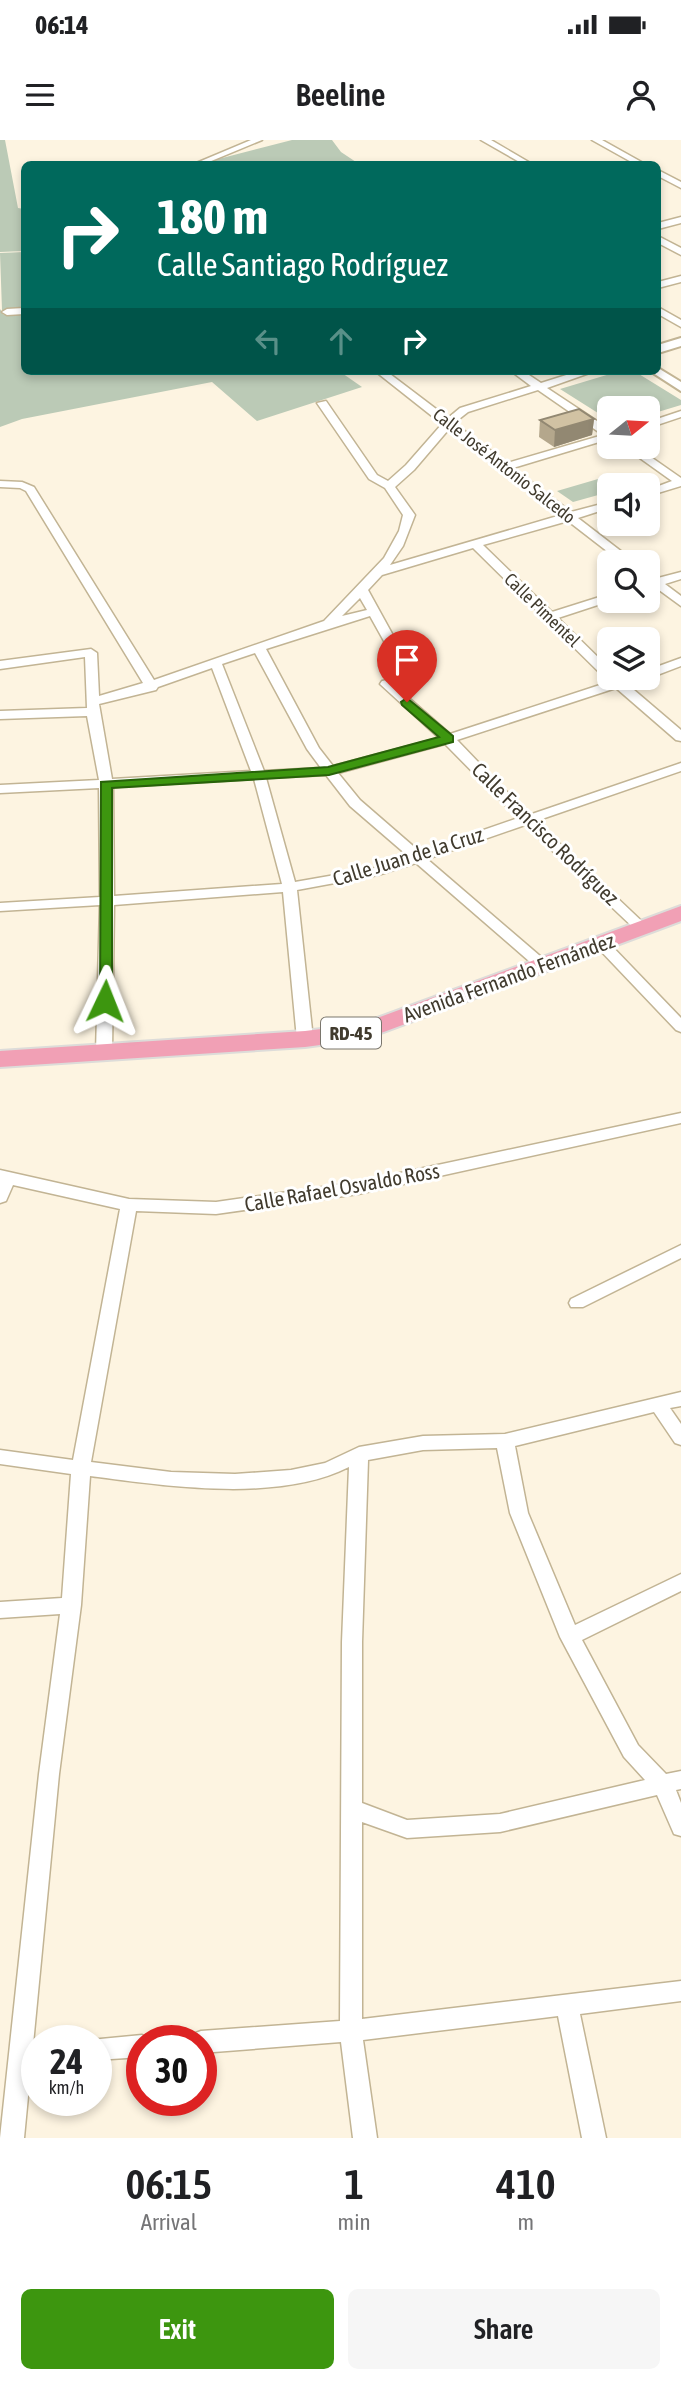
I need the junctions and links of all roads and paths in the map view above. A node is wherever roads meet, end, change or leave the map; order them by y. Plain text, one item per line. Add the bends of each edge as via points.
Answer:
1 (258, 140) edge
2 (485, 140) edge
3 (596, 140) edge
4 (206, 161) edge
5 (523, 161) edge
6 (635, 161) edge
7 (661, 175) edge
8 (681, 185) edge
9 (681, 220) edge
10 (661, 225) edge
11 (661, 241) edge
12 (681, 252) edge
13 (681, 279) edge
14 (661, 284) edge
15 (21, 311) edge
16 (7, 312) dead end
17 (661, 312) edge
18 (681, 324) edge
19 (681, 342) edge
20 (661, 348) edge
21 (661, 374) edge
22 (385, 375) edge
23 (522, 375) edge
24 (578, 375) edge
25 (540, 387) junction
26 (681, 387) edge
27 (321, 403) dead end
28 (681, 414) edge
29 (660, 421) edge
30 (449, 423) junction
31 (597, 427) edge
32 (597, 439) edge
33 (647, 459) edge
34 (505, 467) junction
35 (681, 482) edge
36 (0, 484) edge
37 (390, 486) junction
38 (660, 489) edge
39 (597, 509) edge
40 (571, 517) junction
41 (475, 545) junction
42 (614, 550) edge
43 (379, 572) junction
44 (681, 575) edge
45 (660, 580) edge
46 (361, 588) junction
47 (660, 588) edge
48 (348, 602) junction
49 (597, 602) edge
50 (681, 602) edge
51 (371, 608) junction
52 (549, 617) junction
53 (330, 622) junction
54 (259, 648) junction
55 (681, 662) edge
56 (216, 664) junction
57 (597, 664) edge
58 (0, 665) edge
59 (660, 670) edge
60 (597, 685) edge
61 (152, 687) junction
62 (626, 690) edge
63 (93, 706) junction
64 (0, 715) edge
65 (681, 737) edge
66 (448, 739) junction
67 (681, 767) edge
68 (329, 771) junction
69 (259, 775) junction
70 (106, 784) junction
71 (0, 789) edge
72 (527, 820) junction
73 (418, 858) junction
74 (290, 888) junction
75 (107, 898) junction
76 (0, 907) edge
77 (681, 913) edge
78 (643, 929) junction
79 (602, 944) junction
80 (542, 965) junction
81 (681, 1027) edge
82 (305, 1040) junction
83 (104, 1052) junction
84 (0, 1059) edge
85 (681, 1118) edge
86 (4, 1177) edge
87 (0, 1197) edge
88 (129, 1205) junction
89 (681, 1251) edge
90 (577, 1303) dead end
91 (681, 1399) edge
92 (658, 1405) junction
93 (681, 1438) edge
94 (505, 1441) junction
95 (359, 1454) junction
96 (0, 1457) edge
97 (81, 1468) junction
98 (681, 1582) edge
99 (71, 1605) junction
100 (0, 1610) edge
101 (570, 1637) junction
102 (672, 1783) edge
103 (352, 1810) junction
104 (681, 1827) edge
105 (681, 1991) edge
106 (567, 2005) junction
107 (31, 2025) edge
108 (351, 2031) junction
109 (217, 2041) edge
110 (21, 2094) edge
111 (12, 2138) edge
112 (365, 2138) edge
113 (594, 2138) edge

1 - 4 street
2 - 5 street
3 - 6 street
7 - 8 street
9 - 10 street
11 - 12 street
13 - 14 street
15 - 16 street
17 - 18 street
19 - 20 street
21 - 26 street
22 - 30 street, Calle José Antonio Salcedo
23 - 25 street
24 - 25 street
25 - 30 street via 464,410
25 - 31 street
27 - 37 street via 373,477
28 - 29 street
30 - 34 street, Calle José Antonio Salcedo
30 - 37 street via 408,473
32 - 34 street
33 - 35 street
34 - 40 street, Calle José Antonio Salcedo
35 - 38 street
36 - 61 street via 30,489
37 - 43 street via 409,515 402,540
39 - 40 street
40 - 41 street
40 - 42 street, Calle José Antonio Salcedo
41 - 43 street
41 - 52 street, Calle Pimentel
43 - 46 street
44 - 45 street
46 - 48 street
46 - 51 street, Calle Francisco Rodríguez
47 - 50 street
48 - 51 street
48 - 53 street
49 - 52 street
51 - 53 street
51 - 66 street, Calle Francisco Rodríguez via 411,679 386,684
52 - 57 street, Calle Pimentel
53 - 54 street
54 - 56 street
54 - 68 street
55 - 59 street
56 - 61 street
56 - 69 street
58 - 63 street via 91,653
60 - 66 street
61 - 63 street
62 - 65 street, Calle Pimentel
63 - 64 street
63 - 70 street
66 - 68 street
66 - 72 street, Calle Francisco Rodríguez
67 - 72 street, Calle Juan de la Cruz
68 - 69 street
68 - 73 street via 355,803
69 - 70 street
69 - 74 street
70 - 71 street
70 - 75 street
72 - 73 street, Calle Juan de la Cruz
72 - 78 street, Calle Francisco Rodríguez
73 - 74 street, Calle Juan de la Cruz via 353,877
73 - 80 street
74 - 75 street, Calle Juan de la Cruz
74 - 82 street
75 - 76 street, Calle Juan de la Cruz
75 - 83 street
77 - 78 main road, Avenida Fernando Fernández / RD-45
78 - 79 main road, Avenida Fernando Fernández / RD-45
79 - 80 main road, Avenida Fernando Fernández / RD-45
79 - 81 street
80 - 82 main road, Avenida Fernando Fernández / RD-45 via 365,1031
82 - 83 main road, Avenida Fernando Fernández / RD-45
83 - 84 main road, Avenida Fernando Fernández / RD-45
85 - 88 street, Calle Rafael Osvaldo Ross via 494,1161 269,1203 216,1208
86 - 87 street
86 - 88 street, Calle Rafael Osvaldo Ross
88 - 97 street
89 - 90 street
91 - 92 street
92 - 93 street
92 - 94 street
94 - 95 street via 423,1443
94 - 101 street via 519,1513
95 - 97 street via 329,1469 235,1481
95 - 103 street
96 - 97 street
97 - 99 street
98 - 101 street
99 - 100 street
99 - 107 street via 49,1774
101 - 102 street via 631,1751
102 - 103 street via 500,1823 407,1829
102 - 104 street
103 - 108 street
105 - 106 street
106 - 108 street
106 - 113 street
108 - 109 street
108 - 112 street
110 - 111 street

